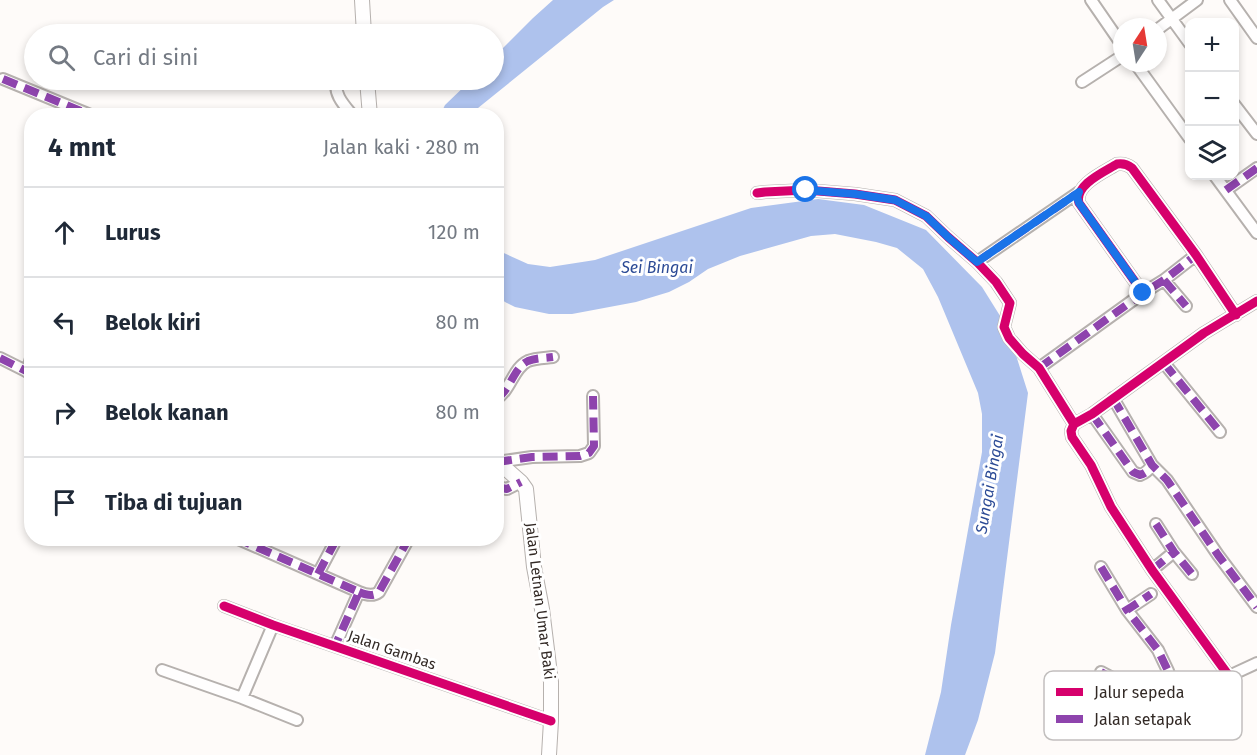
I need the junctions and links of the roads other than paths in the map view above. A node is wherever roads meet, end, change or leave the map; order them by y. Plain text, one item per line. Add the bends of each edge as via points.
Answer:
1 (362, 0) edge
2 (1091, 0) edge
3 (1158, 0) edge
4 (1197, 0) edge
5 (1230, 0) edge
6 (1171, 19) junction
7 (1167, 22) edge
8 (363, 24) edge
9 (1113, 32) edge
10 (1185, 37) edge
11 (1257, 38) edge
12 (1113, 62) edge
13 (1142, 72) edge
14 (3, 79) dead end
15 (1082, 82) dead end
16 (24, 88) edge
17 (30, 90) edge
18 (337, 90) edge
19 (368, 90) edge
20 (74, 108) edge
21 (347, 108) edge
22 (369, 108) edge
23 (1239, 111) edge
24 (1185, 132) edge
25 (1257, 134) edge
26 (1257, 168) edge
27 (1218, 180) edge
28 (1226, 190) junction
29 (1079, 192) junction
30 (757, 193) dead end
31 (1257, 233) edge
32 (1196, 255) junction
33 (977, 262) junction
34 (1164, 280) junction
35 (1143, 293) junction
36 (1257, 301) edge
37 (1186, 306) dead end
38 (1236, 315) junction
39 (553, 357) dead end
40 (0, 358) edge
41 (1164, 363) junction
42 (1039, 368) junction
43 (24, 370) edge
44 (504, 393) edge
45 (593, 396) dead end
46 (1113, 399) junction
47 (1092, 414) junction
48 (1074, 424) junction
49 (1220, 432) dead end
50 (504, 460) edge
51 (1152, 465) junction
52 (504, 467) edge
53 (520, 482) junction
54 (504, 488) edge
55 (1156, 524) dead end
56 (254, 546) edge
57 (333, 546) edge
58 (405, 546) edge
59 (1174, 552) junction
60 (1101, 567) dead end
61 (1152, 570) junction
62 (318, 574) junction
63 (1192, 574) dead end
64 (359, 592) junction
65 (1151, 594) dead end
66 (224, 606) dead end
67 (1257, 607) edge
68 (1127, 610) junction
69 (273, 625) junction
70 (336, 646) junction
71 (1257, 663) edge
72 (162, 670) dead end
73 (1168, 671) edge
74 (1225, 671) edge
75 (1240, 671) edge
76 (242, 698) junction
77 (297, 720) dead end
78 (551, 721) junction
79 (549, 755) edge

1 - 8 street
2 - 9 street
3 - 6 street
4 - 6 street
5 - 11 street
6 - 7 street
6 - 10 street
12 - 15 street
13 - 24 street
14 - 16 street
17 - 20 street
18 - 21 street
19 - 22 street
23 - 25 street
26 - 28 street
27 - 28 street
28 - 31 street
29 - 32 street via 1117,164 1128,165
29 - 33 street
29 - 35 street via 1079,203
30 - 33 street via 806,190 895,200 926,216
32 - 34 street
32 - 38 street
33 - 42 street via 1010,303 1004,327 1010,338
34 - 35 street
34 - 37 street
35 - 42 street
36 - 38 street
38 - 41 street
39 - 44 street via 526,362
40 - 43 street
41 - 46 street
41 - 49 street
42 - 48 street
45 - 50 street via 594,446 589,453
46 - 47 street
46 - 51 street
47 - 48 street
47 - 51 street via 1133,472 1144,474
48 - 61 street via 1072,437
51 - 67 street via 1167,480
52 - 53 street
53 - 54 street
53 - 78 street, Jalan Letnan Umar Baki via 526,489 542,609 551,682
55 - 59 street
56 - 62 street
57 - 62 street
58 - 64 street via 379,592 371,596
59 - 61 street
59 - 63 street
60 - 68 street
61 - 74 street
62 - 64 street
64 - 70 street
65 - 68 street
66 - 69 street, Jalan Gambas
68 - 73 street via 1158,650
69 - 70 street, Jalan Gambas
69 - 76 street
70 - 78 street, Jalan Gambas
71 - 75 street
72 - 76 street
76 - 77 street
78 - 79 street, Jalan Letnan Umar Baki

